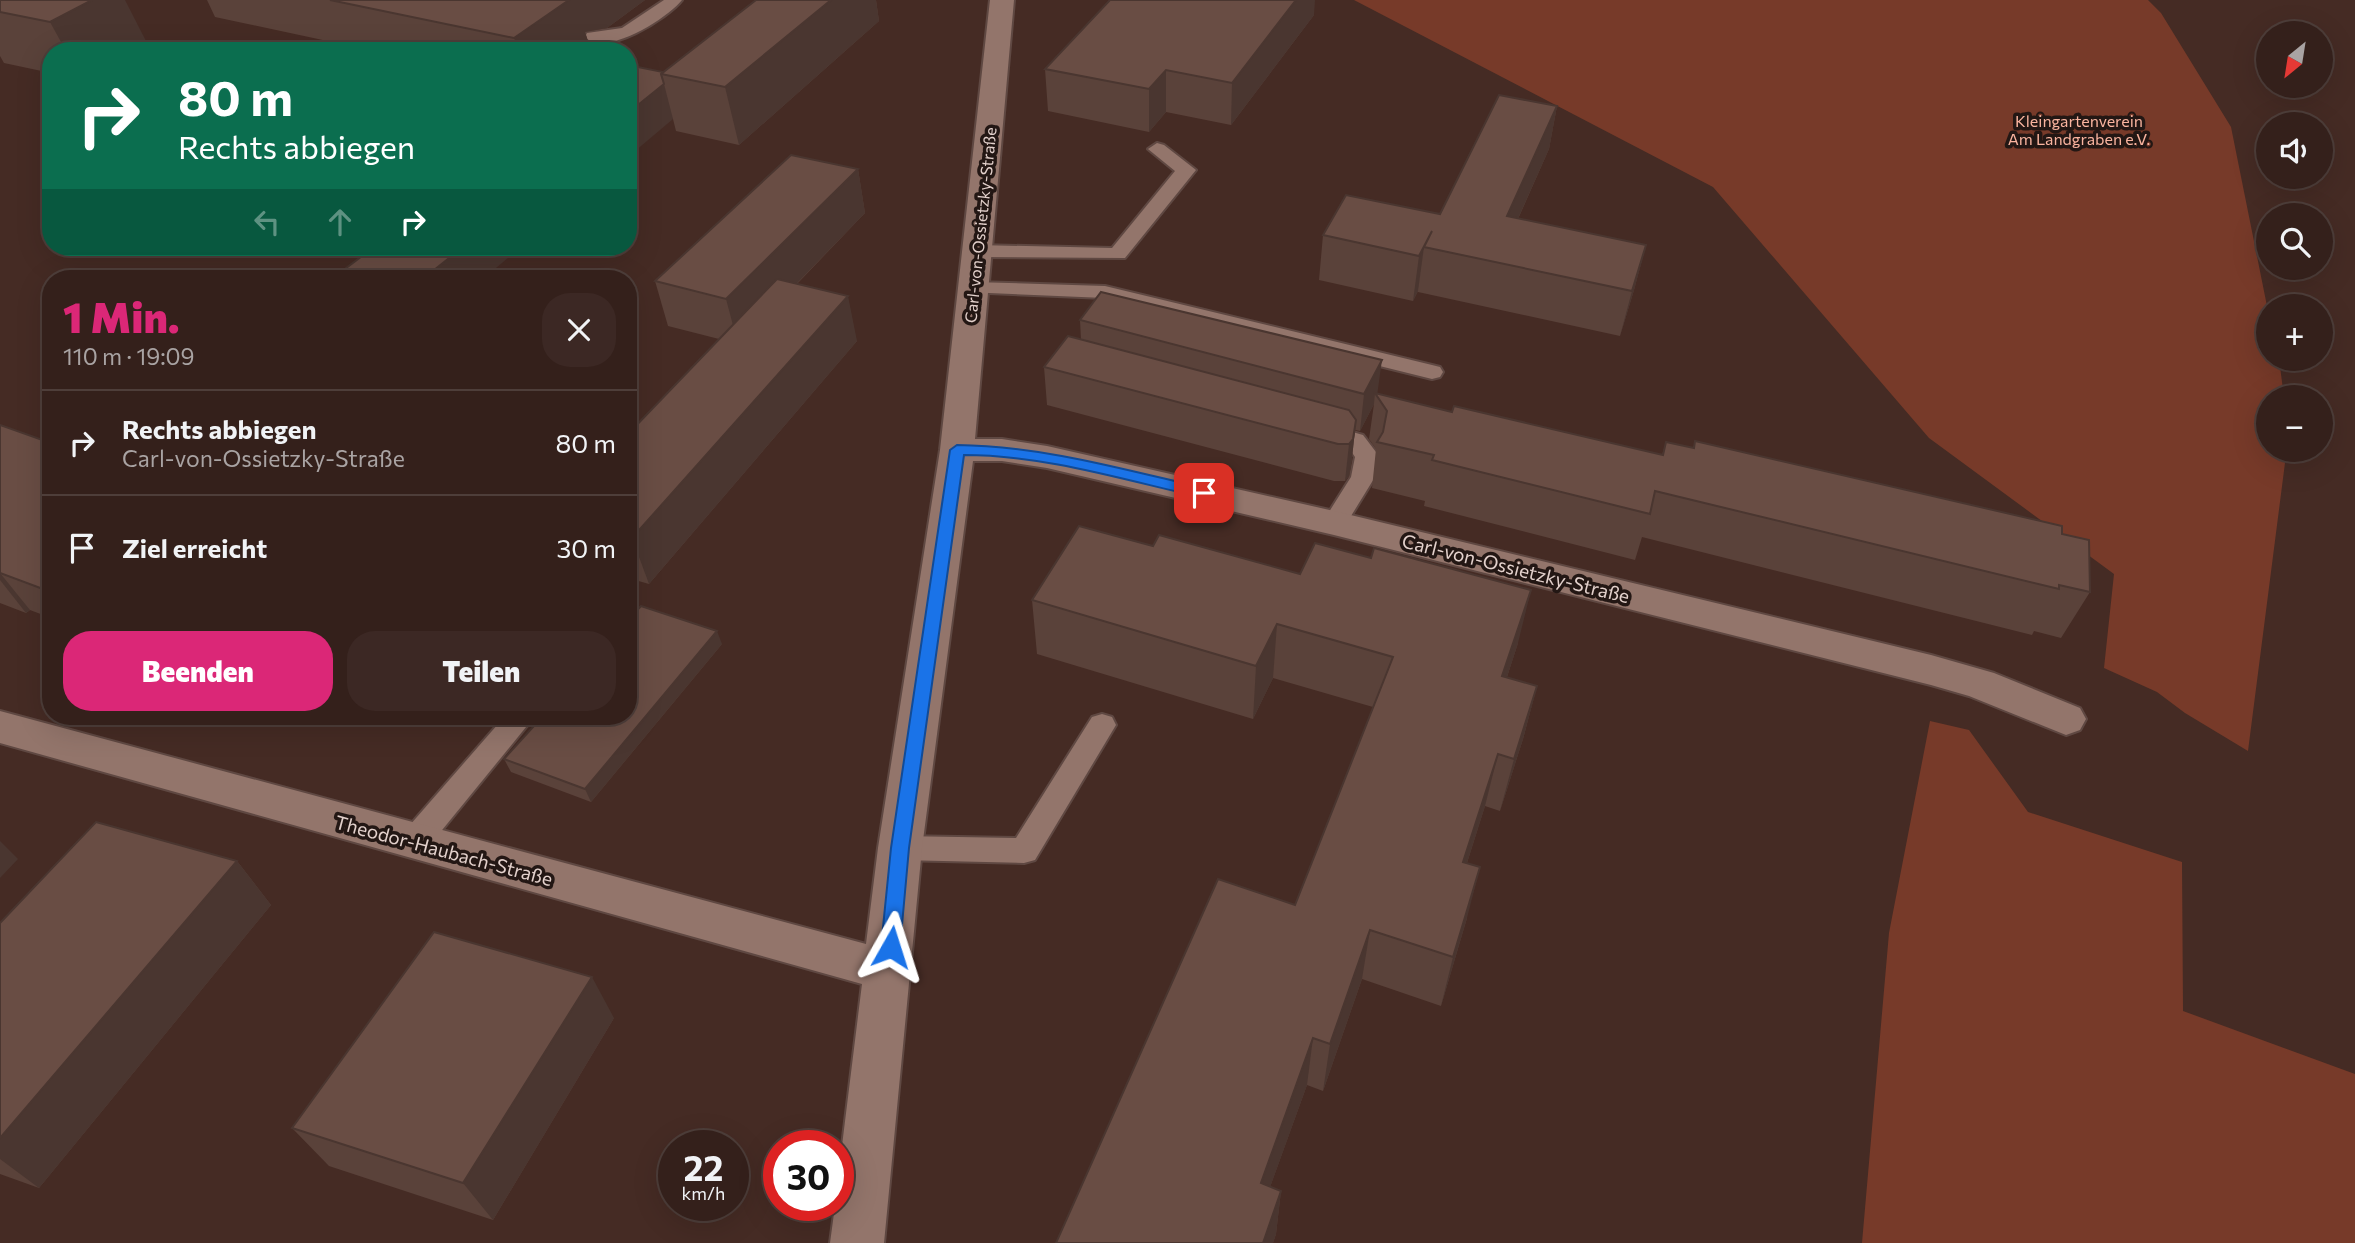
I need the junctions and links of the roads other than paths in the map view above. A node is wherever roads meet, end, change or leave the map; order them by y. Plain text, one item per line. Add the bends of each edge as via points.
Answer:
1 (674, 0) edge
2 (1002, 0) edge
3 (593, 37) dead end
4 (1157, 149) dead end
5 (975, 269) junction
6 (1432, 372) dead end
7 (1302, 426) edge
8 (957, 450) junction
9 (1334, 523) junction
10 (2066, 719) dead end
11 (513, 725) edge
12 (1102, 725) dead end
13 (0, 727) edge
14 (414, 842) junction
15 (900, 848) junction
16 (888, 971) junction
17 (857, 1243) edge

1 - 3 lane via 625,34
2 - 5 street, Carl-von-Ossietzky-Straße
4 - 5 lane via 1186,170 1118,254
5 - 6 lane via 1105,292
5 - 8 street, Carl-von-Ossietzky-Straße
7 - 9 lane via 1355,440 1367,456 1363,477
8 - 9 street, Carl-von-Ossietzky-Straße via 1047,457
8 - 15 street, Carl-von-Ossietzky-Straße
9 - 10 street, Carl-von-Ossietzky-Straße via 1931,670 1980,684
11 - 14 lane
12 - 15 lane via 1024,851
13 - 14 street, Theodor-Haubach-Straße
14 - 16 street, Theodor-Haubach-Straße
15 - 16 street, Carl-von-Ossietzky-Straße
16 - 17 street, Carl-von-Ossietzky-Straße

